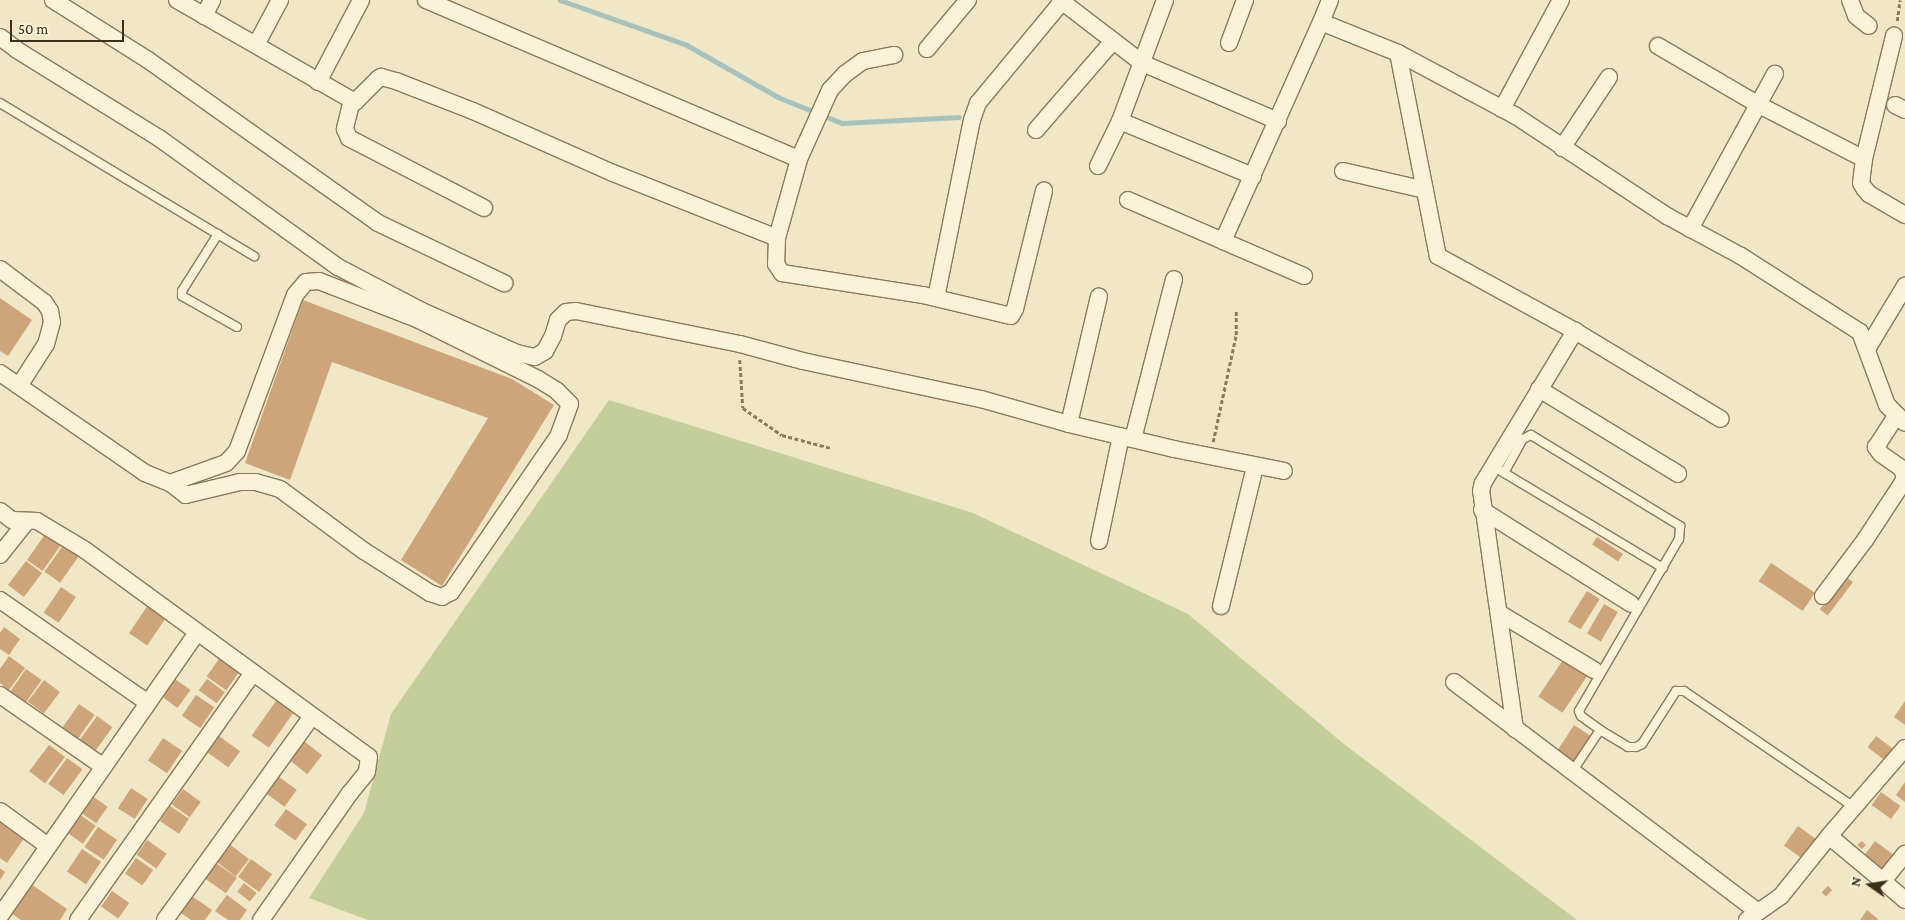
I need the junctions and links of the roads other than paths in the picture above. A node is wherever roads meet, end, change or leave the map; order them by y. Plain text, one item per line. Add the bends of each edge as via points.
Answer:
1 (53, 0) edge
2 (178, 0) edge
3 (212, 0) edge
4 (280, 0) edge
5 (361, 0) edge
6 (426, 0) edge
7 (968, 0) edge
8 (1165, 0) edge
9 (1245, 0) edge
10 (1330, 0) edge
11 (1561, 0) edge
12 (1850, 0) edge
13 (1061, 1) edge
14 (204, 16) junction
15 (1321, 22) junction
16 (1869, 26) dead end
17 (1894, 36) road end
18 (0, 37) edge
19 (1113, 41) junction
20 (1229, 44) dead end
21 (256, 46) junction
22 (1658, 46) dead end
23 (927, 50) dead end
24 (1398, 53) junction
25 (894, 55) dead end
26 (1142, 63) junction
27 (1775, 74) dead end
28 (1608, 77) dead end
29 (318, 82) junction
30 (352, 100) junction
31 (0, 103) edge
32 (1759, 105) junction
33 (1502, 109) junction
34 (1120, 121) junction
35 (1278, 121) junction
36 (1036, 130) dead end
37 (1562, 148) junction
38 (799, 159) junction
39 (1864, 159) junction
40 (1098, 166) dead end
41 (1343, 171) dead end
42 (1253, 176) junction
43 (1425, 190) junction
44 (1044, 191) dead end
45 (1128, 200) dead end
46 (484, 208) dead end
47 (1905, 215) edge
48 (1690, 228) junction
49 (218, 234) junction
50 (777, 238) junction
51 (1223, 241) junction
52 (254, 256) dead end
53 (0, 269) edge
54 (1304, 276) dead end
55 (1174, 279) dead end
56 (504, 283) dead end
57 (1905, 286) edge
58 (1099, 296) dead end
59 (936, 298) junction
60 (237, 327) dead end
61 (1575, 331) junction
62 (1867, 349) junction
63 (0, 373) edge
64 (19, 386) junction
65 (1539, 389) junction
66 (1721, 419) dead end
67 (1901, 419) edge
68 (1069, 424) junction
69 (1127, 438) junction
70 (1515, 442) junction
71 (1255, 466) junction
72 (1498, 470) junction
73 (1284, 471) dead end
74 (1678, 474) dead end
75 (170, 483) junction
76 (1482, 510) junction
77 (0, 511) edge
78 (27, 521) junction
79 (1099, 541) dead end
80 (0, 555) edge
81 (1663, 568) junction
82 (1823, 596) dead end
83 (0, 600) edge
84 (1631, 604) dead end
85 (1220, 606) dead end
86 (1499, 613) junction
87 (197, 632) junction
88 (1594, 670) dead end
89 (253, 674) junction
90 (1454, 682) dead end
91 (0, 695) edge
92 (148, 703) junction
93 (312, 716) junction
94 (1514, 729) junction
95 (1600, 730) junction
96 (1905, 748) edge
97 (104, 767) junction
98 (1572, 772) junction
99 (1854, 807) junction
100 (0, 811) edge
101 (1829, 836) junction
102 (48, 846) junction
103 (1905, 854) edge
104 (1883, 881) junction
105 (1905, 900) edge
106 (0, 916) edge
107 (1752, 916) edge
108 (78, 920) edge
109 (165, 920) edge
110 (261, 920) edge

1 - 56 street via 148,60 378,223
2 - 14 street
3 - 14 street
4 - 21 street
5 - 29 street
6 - 38 street
7 - 23 street
8 - 26 street
9 - 20 street
10 - 15 street
11 - 33 street
12 - 16 street via 1856,16
13 - 19 street
13 - 59 street via 978,103
14 - 21 street
15 - 24 street
15 - 35 street
17 - 39 street
18 - 68 street via 159,138 338,267 422,311 517,353 536,357 545,351 558,320 566,312 576,311 740,344 981,400
19 - 26 street
19 - 36 street
21 - 29 street
22 - 32 street
24 - 33 street
24 - 43 street
25 - 38 street via 863,61 830,90
26 - 34 street
26 - 35 street
27 - 32 street
28 - 37 street
29 - 30 street
30 - 46 street via 345,129 353,141
30 - 50 street via 360,99 382,77 396,81
31 - 49 lane
32 - 39 street
32 - 48 street
33 - 37 street
34 - 40 street
34 - 42 street
35 - 42 street
37 - 48 street
38 - 50 street
39 - 47 street via 1861,183 1864,188
41 - 43 street
42 - 51 street
43 - 61 street via 1438,256
44 - 59 street via 1011,316
45 - 51 street
48 - 62 street via 1741,256 1860,332
49 - 52 lane
49 - 60 lane via 182,291 182,296
50 - 59 street via 776,264 782,273
51 - 54 street
53 - 64 street via 44,302 52,322 46,344
55 - 69 street
57 - 62 street
58 - 68 street
61 - 65 street
61 - 66 street
62 - 67 street via 1887,405
63 - 64 street
64 - 75 street via 145,473
65 - 70 street
65 - 74 street
67 - 82 street via 1876,447 1880,454 1901,468 1903,482
68 - 69 street
69 - 71 street
69 - 79 street
70 - 72 street
70 - 81 lane via 1531,435 1540,439 1676,522 1681,531 1679,539
71 - 73 street
71 - 85 street
72 - 76 street via 1481,491
72 - 81 lane
75 - 75 street via 186,495 240,482 256,482 280,489 364,551 430,593 442,597 451,592 558,435 570,404 538,379 417,319 319,281 306,282 287,312 238,451 226,464
76 - 84 street
76 - 86 street
77 - 78 street via 12,520
78 - 80 street
78 - 87 street via 37,521 85,550
81 - 95 lane via 1579,711
83 - 92 street
86 - 88 street
86 - 94 street
87 - 89 street
87 - 92 street
89 - 93 street
89 - 108 street
90 - 94 street
91 - 97 street
92 - 97 street
93 - 109 street
93 - 110 street via 369,758 367,772
94 - 98 street
95 - 98 lane
95 - 99 lane via 1628,746 1636,747 1648,736 1676,691 1684,691
96 - 99 street
97 - 102 street
98 - 107 street
99 - 101 street
100 - 102 street
101 - 104 street
101 - 107 street via 1781,896
102 - 106 street
103 - 104 street
104 - 105 street

